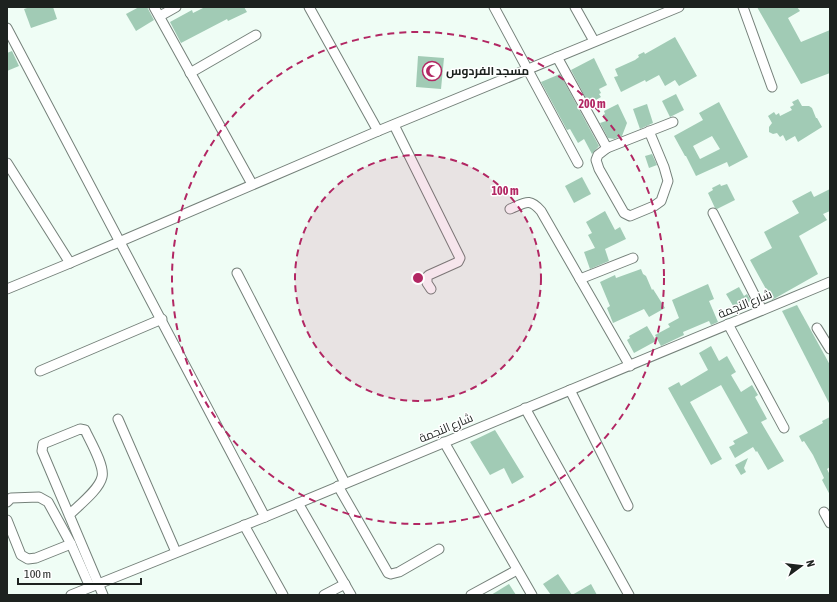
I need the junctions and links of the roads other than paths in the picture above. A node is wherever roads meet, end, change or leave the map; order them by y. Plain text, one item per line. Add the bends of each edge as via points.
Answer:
1 (154, 7) edge
2 (176, 7) edge
3 (309, 7) edge
4 (494, 7) edge
5 (575, 7) edge
6 (679, 7) edge
7 (743, 7) edge
8 (160, 16) junction
9 (7, 28) edge
10 (256, 35) dead end
11 (594, 41) junction
12 (556, 57) junction
13 (528, 69) junction
14 (190, 73) junction
15 (772, 87) dead end
16 (673, 122) dead end
17 (394, 125) junction
18 (378, 131) junction
19 (648, 131) junction
20 (607, 148) junction
21 (7, 163) edge
22 (578, 163) dead end
23 (252, 184) junction
24 (510, 209) dead end
25 (713, 213) dead end
26 (120, 242) junction
27 (633, 258) dead end
28 (70, 263) junction
29 (237, 273) dead end
30 (580, 278) junction
31 (830, 282) edge
32 (7, 289) edge
33 (431, 289) dead end
34 (762, 310) junction
35 (162, 319) junction
36 (728, 324) junction
37 (817, 328) dead end
38 (830, 348) edge
39 (630, 366) junction
40 (40, 371) dead end
41 (570, 390) junction
42 (525, 408) junction
43 (118, 419) dead end
44 (784, 428) dead end
45 (444, 442) junction
46 (342, 485) junction
47 (7, 502) edge
48 (298, 503) junction
49 (628, 506) dead end
50 (824, 512) dead end
51 (69, 515) junction
52 (265, 517) junction
53 (7, 520) edge
54 (830, 523) edge
55 (244, 525) junction
56 (71, 544) junction
57 (439, 549) dead end
58 (176, 552) junction
59 (517, 570) junction
60 (345, 584) junction
61 (94, 586) junction
62 (71, 595) edge
63 (103, 595) edge
64 (283, 595) edge
65 (324, 595) edge
66 (351, 595) edge
67 (471, 595) edge
68 (532, 595) edge
69 (629, 595) edge

1 - 8 street
2 - 8 street
3 - 18 street
4 - 13 street
5 - 11 street
6 - 11 street
7 - 15 street
8 - 14 street
9 - 26 street
10 - 14 street
11 - 12 street
12 - 13 street
12 - 20 street
13 - 17 street
13 - 22 street
14 - 23 street
16 - 19 street
17 - 18 street
17 - 33 street via 460,258 458,262 427,277 426,283
18 - 23 street
19 - 20 street
19 - 20 street via 668,181 661,202 634,216 624,213 598,169 598,155
21 - 28 street
23 - 26 street
24 - 30 street via 529,202 537,206
25 - 34 street
26 - 28 street
26 - 35 street
27 - 30 street
28 - 32 street
29 - 46 street
30 - 39 street
31 - 34 street, شارع النجمة
34 - 36 street, شارع النجمة
35 - 40 street
35 - 52 street
36 - 39 street, شارع النجمة
36 - 44 street
37 - 38 street
39 - 41 street, شارع النجمة
41 - 42 street, شارع النجمة
41 - 49 street
42 - 45 street, شارع النجمة
42 - 69 street
43 - 58 street
45 - 46 street, شارع النجمة
45 - 59 street
46 - 48 street, شارع النجمة
46 - 57 street via 388,573 398,572
47 - 56 street via 11,498 39,497 48,502
48 - 52 street, شارع النجمة
48 - 60 street
50 - 54 street
51 - 51 street via 98,486 103,476 102,466 85,430 80,429 42,446
51 - 61 street
52 - 55 street, شارع النجمة
53 - 56 street via 21,555 28,559
55 - 58 street, شارع النجمة
55 - 64 street
56 - 61 street
58 - 61 street, شارع النجمة
59 - 67 street
59 - 68 street
60 - 65 street
60 - 66 street
61 - 62 street, شارع النجمة
61 - 63 street

